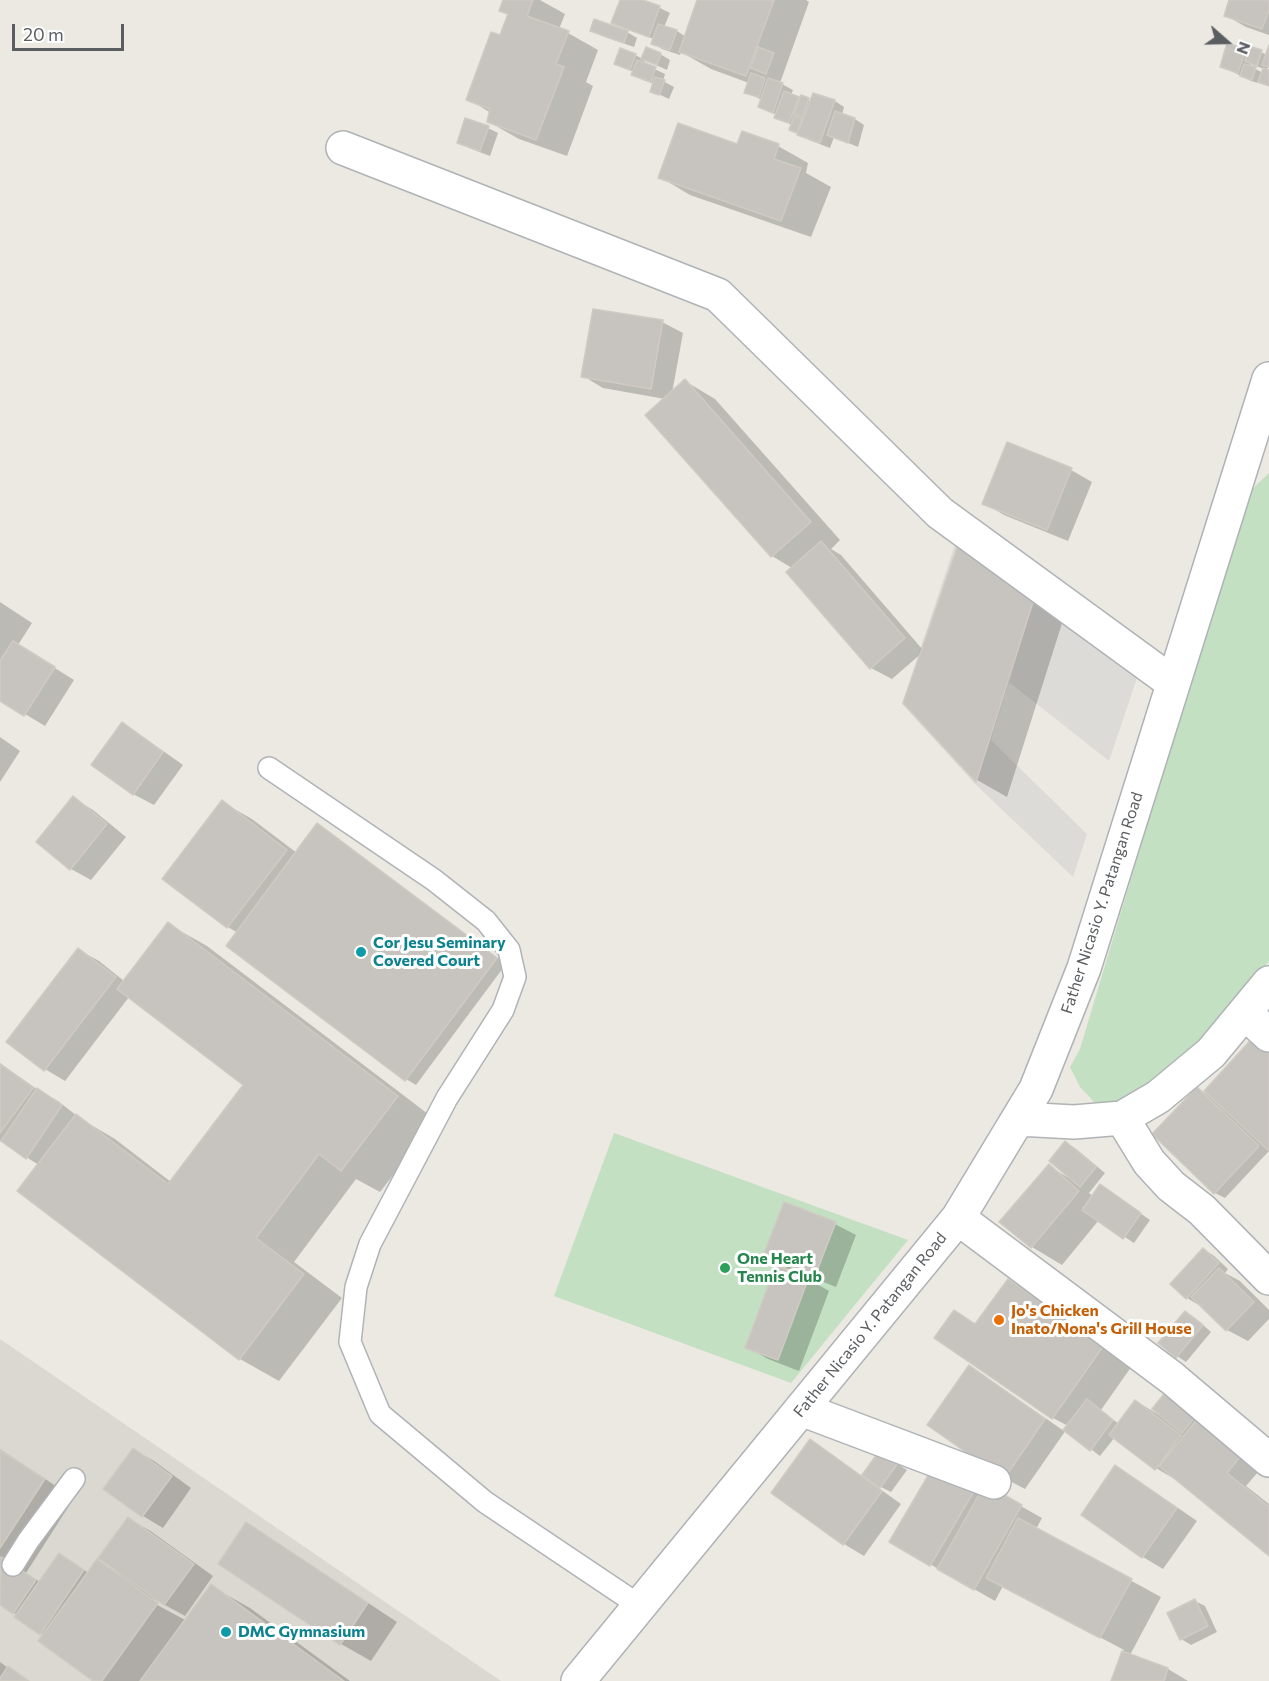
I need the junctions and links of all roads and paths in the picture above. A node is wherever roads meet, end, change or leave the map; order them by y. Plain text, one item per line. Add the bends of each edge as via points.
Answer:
1 (343, 148) dead end
2 (1266, 400) edge
3 (1173, 683) junction
4 (269, 768) dead end
5 (1269, 983) edge
6 (1245, 1012) junction
7 (1269, 1035) edge
8 (1122, 1118) junction
9 (1018, 1119) junction
10 (958, 1218) junction
11 (1269, 1278) edge
12 (801, 1409) junction
13 (1269, 1460) edge
14 (74, 1479) dead end
15 (994, 1482) dead end
16 (13, 1565) dead end
17 (639, 1606) junction
18 (581, 1680) edge

1 - 3 street via 718,295 940,513
2 - 3 street, Father Nicasio Y. Patangan Road
3 - 9 street, Father Nicasio Y. Patangan Road via 1084,968 1036,1089
4 - 17 lane via 434,880 486,921 509,950 515,977 503,1010 447,1098 370,1244 356,1287 350,1342 380,1414 485,1502
5 - 6 street
6 - 7 street
6 - 8 street via 1211,1053 1158,1097
8 - 9 street via 1074,1122
8 - 11 street via 1149,1162
9 - 10 street, Father Nicasio Y. Patangan Road
10 - 12 street, Father Nicasio Y. Patangan Road
10 - 13 street via 1172,1378
12 - 15 street
12 - 17 street, Father Nicasio Y. Patangan Road
14 - 16 lane
17 - 18 street, Father Nicasio Y. Patangan Road

